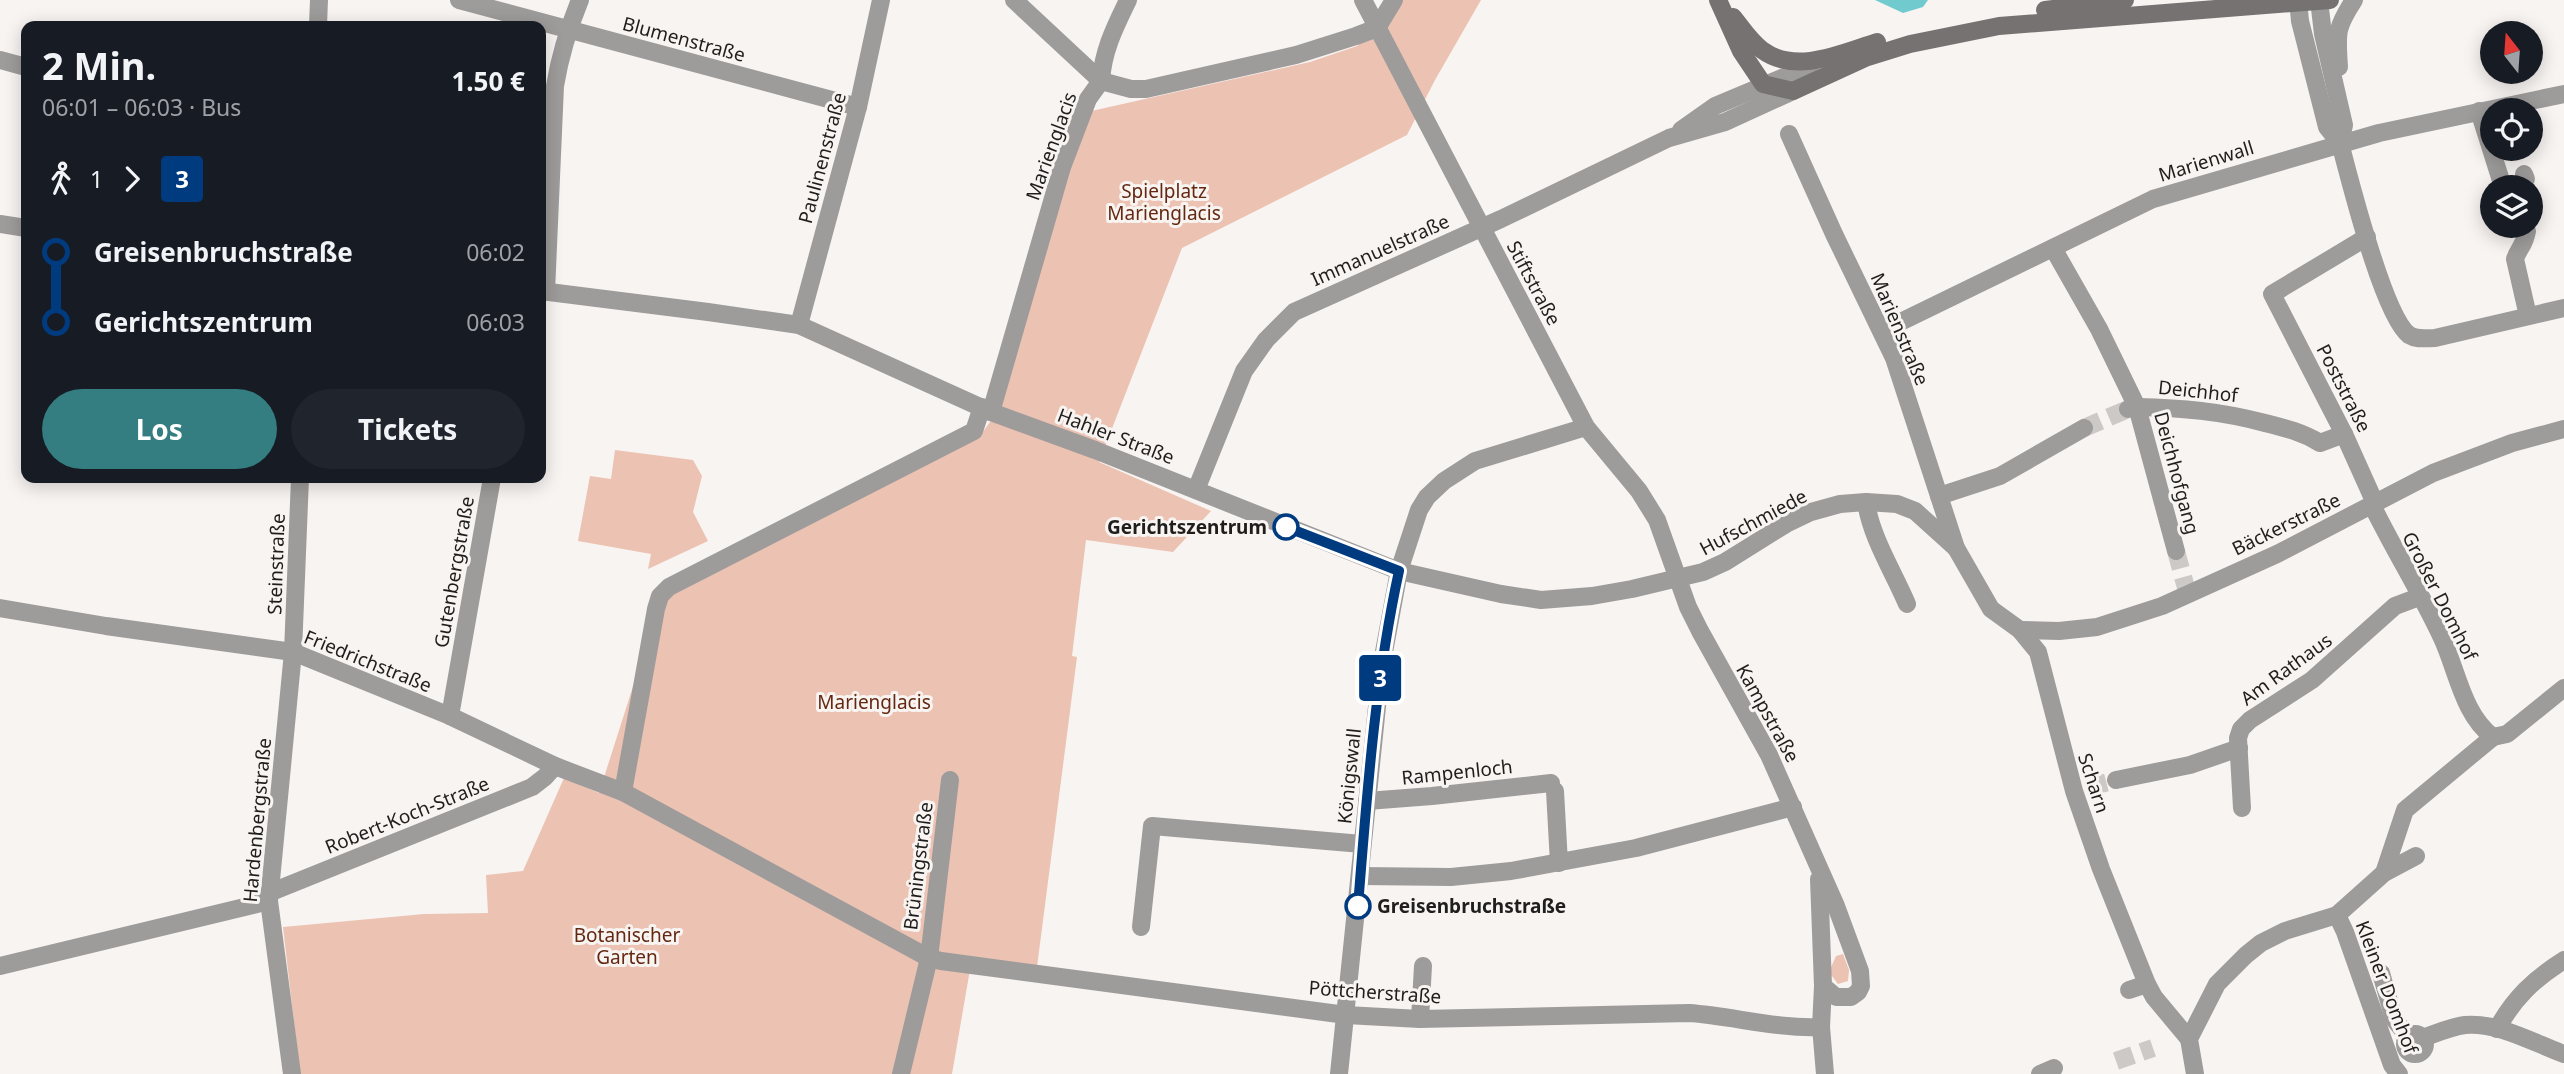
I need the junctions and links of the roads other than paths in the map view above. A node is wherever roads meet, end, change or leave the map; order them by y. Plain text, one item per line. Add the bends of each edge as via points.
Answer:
1 (319, 0) edge
2 (459, 0) edge
3 (580, 0) edge
4 (881, 0) edge
5 (1014, 0) edge
6 (1128, 0) edge
7 (1363, 0) edge
8 (1394, 0) edge
9 (1719, 0) edge
10 (2125, 0) edge
11 (2323, 0) edge
12 (2354, 0) edge
13 (2298, 1) edge
14 (318, 21) edge
15 (538, 21) edge
16 (546, 23) edge
17 (1377, 28) junction
18 (568, 29) junction
19 (0, 60) edge
20 (1815, 61) junction
21 (21, 66) edge
22 (1101, 81) junction
23 (1763, 84) junction
24 (1793, 92) junction
25 (2564, 94) edge
26 (858, 107) junction
27 (2341, 109) junction
28 (2479, 111) junction
29 (1789, 134) dead end
30 (1669, 138) junction
31 (2340, 143) junction
32 (2499, 175) edge
33 (0, 224) edge
34 (21, 227) edge
35 (1481, 228) junction
36 (2367, 237) junction
37 (2526, 238) edge
38 (546, 240) edge
39 (2053, 248) junction
40 (546, 292) edge
41 (2526, 307) junction
42 (2564, 308) edge
43 (799, 326) junction
44 (1882, 331) junction
45 (2132, 408) junction
46 (987, 410) junction
47 (1586, 427) junction
48 (2084, 428) tunnel mouth
49 (2564, 429) edge
50 (2344, 434) junction
51 (300, 483) edge
52 (491, 483) edge
53 (1196, 490) junction
54 (1939, 496) junction
55 (1866, 502) junction
56 (2373, 504) junction
57 (1956, 548) junction
58 (2176, 551) tunnel mouth
59 (1399, 571) junction
60 (1679, 577) junction
61 (2419, 597) junction
62 (1907, 604) dead end
63 (0, 608) edge
64 (2021, 630) junction
65 (293, 652) junction
66 (2564, 688) edge
67 (450, 716) junction
68 (2493, 737) junction
69 (2239, 748) junction
70 (555, 766) junction
71 (950, 780) dead end
72 (2116, 780) tunnel mouth
73 (623, 792) junction
74 (1367, 801) junction
75 (1793, 807) junction
76 (2242, 808) dead end
77 (1362, 844) junction
78 (2416, 856) dead end
79 (1559, 863) junction
80 (1818, 869) junction
81 (2385, 873) junction
82 (1361, 876) junction
83 (269, 897) junction
84 (2337, 915) junction
85 (1141, 927) dead end
86 (929, 958) junction
87 (2564, 960) edge
88 (0, 966) edge
89 (1423, 966) dead end
90 (2381, 973) dead end
91 (2147, 984) junction
92 (1823, 986) junction
93 (2129, 990) dead end
94 (1346, 1015) junction
95 (1420, 1019) junction
96 (1821, 1027) junction
97 (2497, 1029) junction
98 (2416, 1037) junction
99 (2189, 1039) junction
100 (2564, 1054) edge
101 (292, 1074) edge
102 (901, 1074) edge
103 (1339, 1074) edge
104 (1825, 1074) edge
105 (2195, 1074) edge
106 (2399, 1074) edge
107 (2410, 1074) edge

1 - 14 street
2 - 15 street, Blumenstraße
3 - 18 street
4 - 26 street, Paulinenstraße
5 - 22 street
6 - 22 street via 1107,43
7 - 17 street, Stiftstraße
8 - 17 street
9 - 20 street via 1764,51 1783,59
9 - 23 street via 1741,51
10 - 20 street via 1937,25
11 - 13 street
11 - 27 street via 2323,34
12 - 27 street via 2337,33
13 - 24 street via 1972,30 1865,58
13 - 31 street via 2327,127
16 - 18 street, Blumenstraße
17 - 22 street, Marienglacis via 1296,55 1146,89
17 - 35 street, Stiftstraße
18 - 26 street, Blumenstraße
18 - 38 street via 555,86
19 - 21 street
20 - 23 street, Immanuelstraße
22 - 46 street, Marienglacis via 1088,99 1062,167
23 - 24 street
23 - 30 street, Immanuelstraße via 1715,106
24 - 30 street, Immanuelstraße via 1725,122
25 - 28 street, Marienwall
26 - 43 street, Paulinenstraße
27 - 31 street
28 - 31 street, Marienwall
28 - 32 street
29 - 44 street, Marienstraße
30 - 35 street, Immanuelstraße
31 - 36 street
31 - 39 street, Marienwall via 2153,199
33 - 34 street
35 - 47 street, Stiftstraße
35 - 53 street, Immanuelstraße via 1294,312 1244,371
36 - 41 street via 2382,284 2410,335 2435,338
36 - 50 street, Poststraße via 2272,294
37 - 41 street via 2515,259
39 - 44 street, Marienwall
39 - 45 street, Deichhof via 2099,329
40 - 43 street, Hahler Straße
41 - 42 street
43 - 46 street, Hahler Straße
44 - 54 street, Marienstraße
45 - 50 street, Deichhof via 2226,413 2303,433 2320,443
45 - 58 street, Deichhofgang
46 - 53 street, Hahler Straße
46 - 73 street, Marienglacis via 974,431 669,587 656,609
47 - 59 street, Königswall via 1493,454 1444,481 1419,510
47 - 60 street, Stiftstraße via 1657,520
48 - 54 street via 2000,476
49 - 56 street, Bäckerstraße via 2453,465
50 - 56 street, Poststraße
51 - 65 street, Steinstraße
52 - 67 street, Gutenbergstraße
53 - 59 street, Hahler Straße
54 - 57 street, Marienstraße
55 - 57 street, Hufschmiede via 1897,503 1915,511
55 - 60 street, Hufschmiede via 1811,512 1725,562
55 - 62 street via 1872,531
56 - 61 street, Großer Domhof
56 - 64 street, Bäckerstraße via 2277,554 2142,614 2078,630
57 - 64 street, Scharn via 1991,609
59 - 60 street, Hahler Straße via 1541,600 1632,589
59 - 74 street, Königswall via 1381,668
60 - 75 street, Kampstraße via 1700,631
61 - 68 street, Großer Domhof via 2471,710
61 - 69 street, Am Rathaus via 2395,606 2312,680 2250,720 2241,729
63 - 65 street, Friedrichstraße
64 - 91 street, Scharn via 2038,652 2101,869
65 - 67 street, Friedrichstraße
65 - 83 street, Hardenbergstraße
66 - 68 street via 2507,734
67 - 70 street, Friedrichstraße
68 - 81 street via 2405,810
69 - 72 street via 2190,765
69 - 76 street, Am Rathaus
70 - 73 street, Friedrichstraße
70 - 83 street, Robert-Koch-Straße via 532,787
71 - 86 street, Brüningstraße
73 - 86 street
74 - 77 street, Königswall
74 - 79 street, Rampenloch via 1553,787
75 - 79 street
75 - 80 street, Kampstraße
77 - 82 street, Königswall
77 - 85 street via 1152,826
78 - 81 street, Kleiner Domhof
79 - 82 street via 1451,877
80 - 92 street, Kampstraße
80 - 92 street, Kampstraße via 1852,947 1861,986 1844,999
81 - 84 street, Kleiner Domhof
82 - 94 street, Königswall
83 - 88 street, Robert-Koch-Straße
83 - 101 street, Hardenbergstraße
84 - 99 street, Kleiner Domhof via 2261,943 2217,984
84 - 106 street, Kleiner Domhof
86 - 94 street, Pöttcherstraße
86 - 102 street, Brüningstraße
87 - 97 street via 2521,992
89 - 95 street
90 - 98 street via 2394,1019
91 - 93 street
91 - 99 street, Scharn
92 - 96 street, Kampstraße
94 - 95 street, Pöttcherstraße
94 - 103 street, Königswall
95 - 96 street, Pöttcherstraße via 1689,1013 1792,1028
96 - 104 street, Kampstraße
97 - 98 street via 2466,1025
97 - 100 street
98 - 107 street via 2424,1049 2414,1054
99 - 105 street

